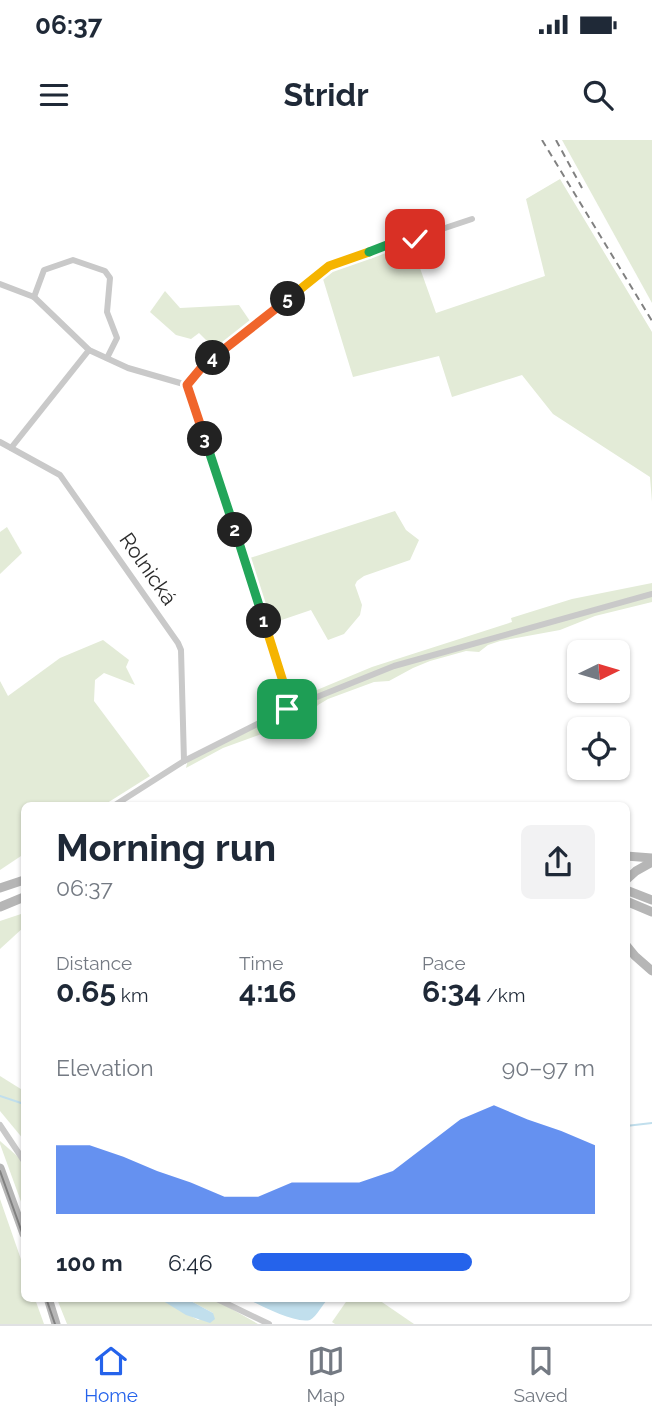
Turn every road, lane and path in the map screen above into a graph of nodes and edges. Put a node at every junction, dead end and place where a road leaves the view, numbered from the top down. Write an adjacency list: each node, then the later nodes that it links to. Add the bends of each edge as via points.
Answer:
1 (472, 219): 6 (street, via 329,266 202,367)
2 (0, 284): 3 (street)
3 (34, 297): 4 (street); 5 (street, via 44,270 55,265 73,260 105,271 110,278 107,312 117,338)
4 (89, 350): 5 (street); 8 (street)
5 (107, 358): 6 (street)
6 (187, 385): 10 (street)
7 (0, 442): 8 (street, Rolnická)
8 (11, 448): 11 (street, Rolnická, via 60,475 178,643)
9 (652, 594): 10 (street, via 394,666)
10 (291, 707): 11 (street)
11 (184, 761): 12 (street)
12 (120, 802)
13 (630, 857): 14 (main road)
14 (652, 860): 15 (main road)
15 (630, 877)
16 (21, 881): 17 (main road)
17 (0, 888)
18 (630, 892): 20 (main road)
19 (21, 898): 22 (main road)
20 (652, 900)
21 (630, 903): 23 (main road)
22 (0, 907)
23 (652, 912)
24 (631, 954): 25 (main road)
25 (652, 971)
26 (0, 1125): 27 (street)
27 (21, 1156)
28 (0, 1168): 29 (main road)
29 (21, 1226)
30 (49, 1302): 32 (main road)
31 (223, 1302): 33 (street)
32 (56, 1324)
33 (270, 1324)

